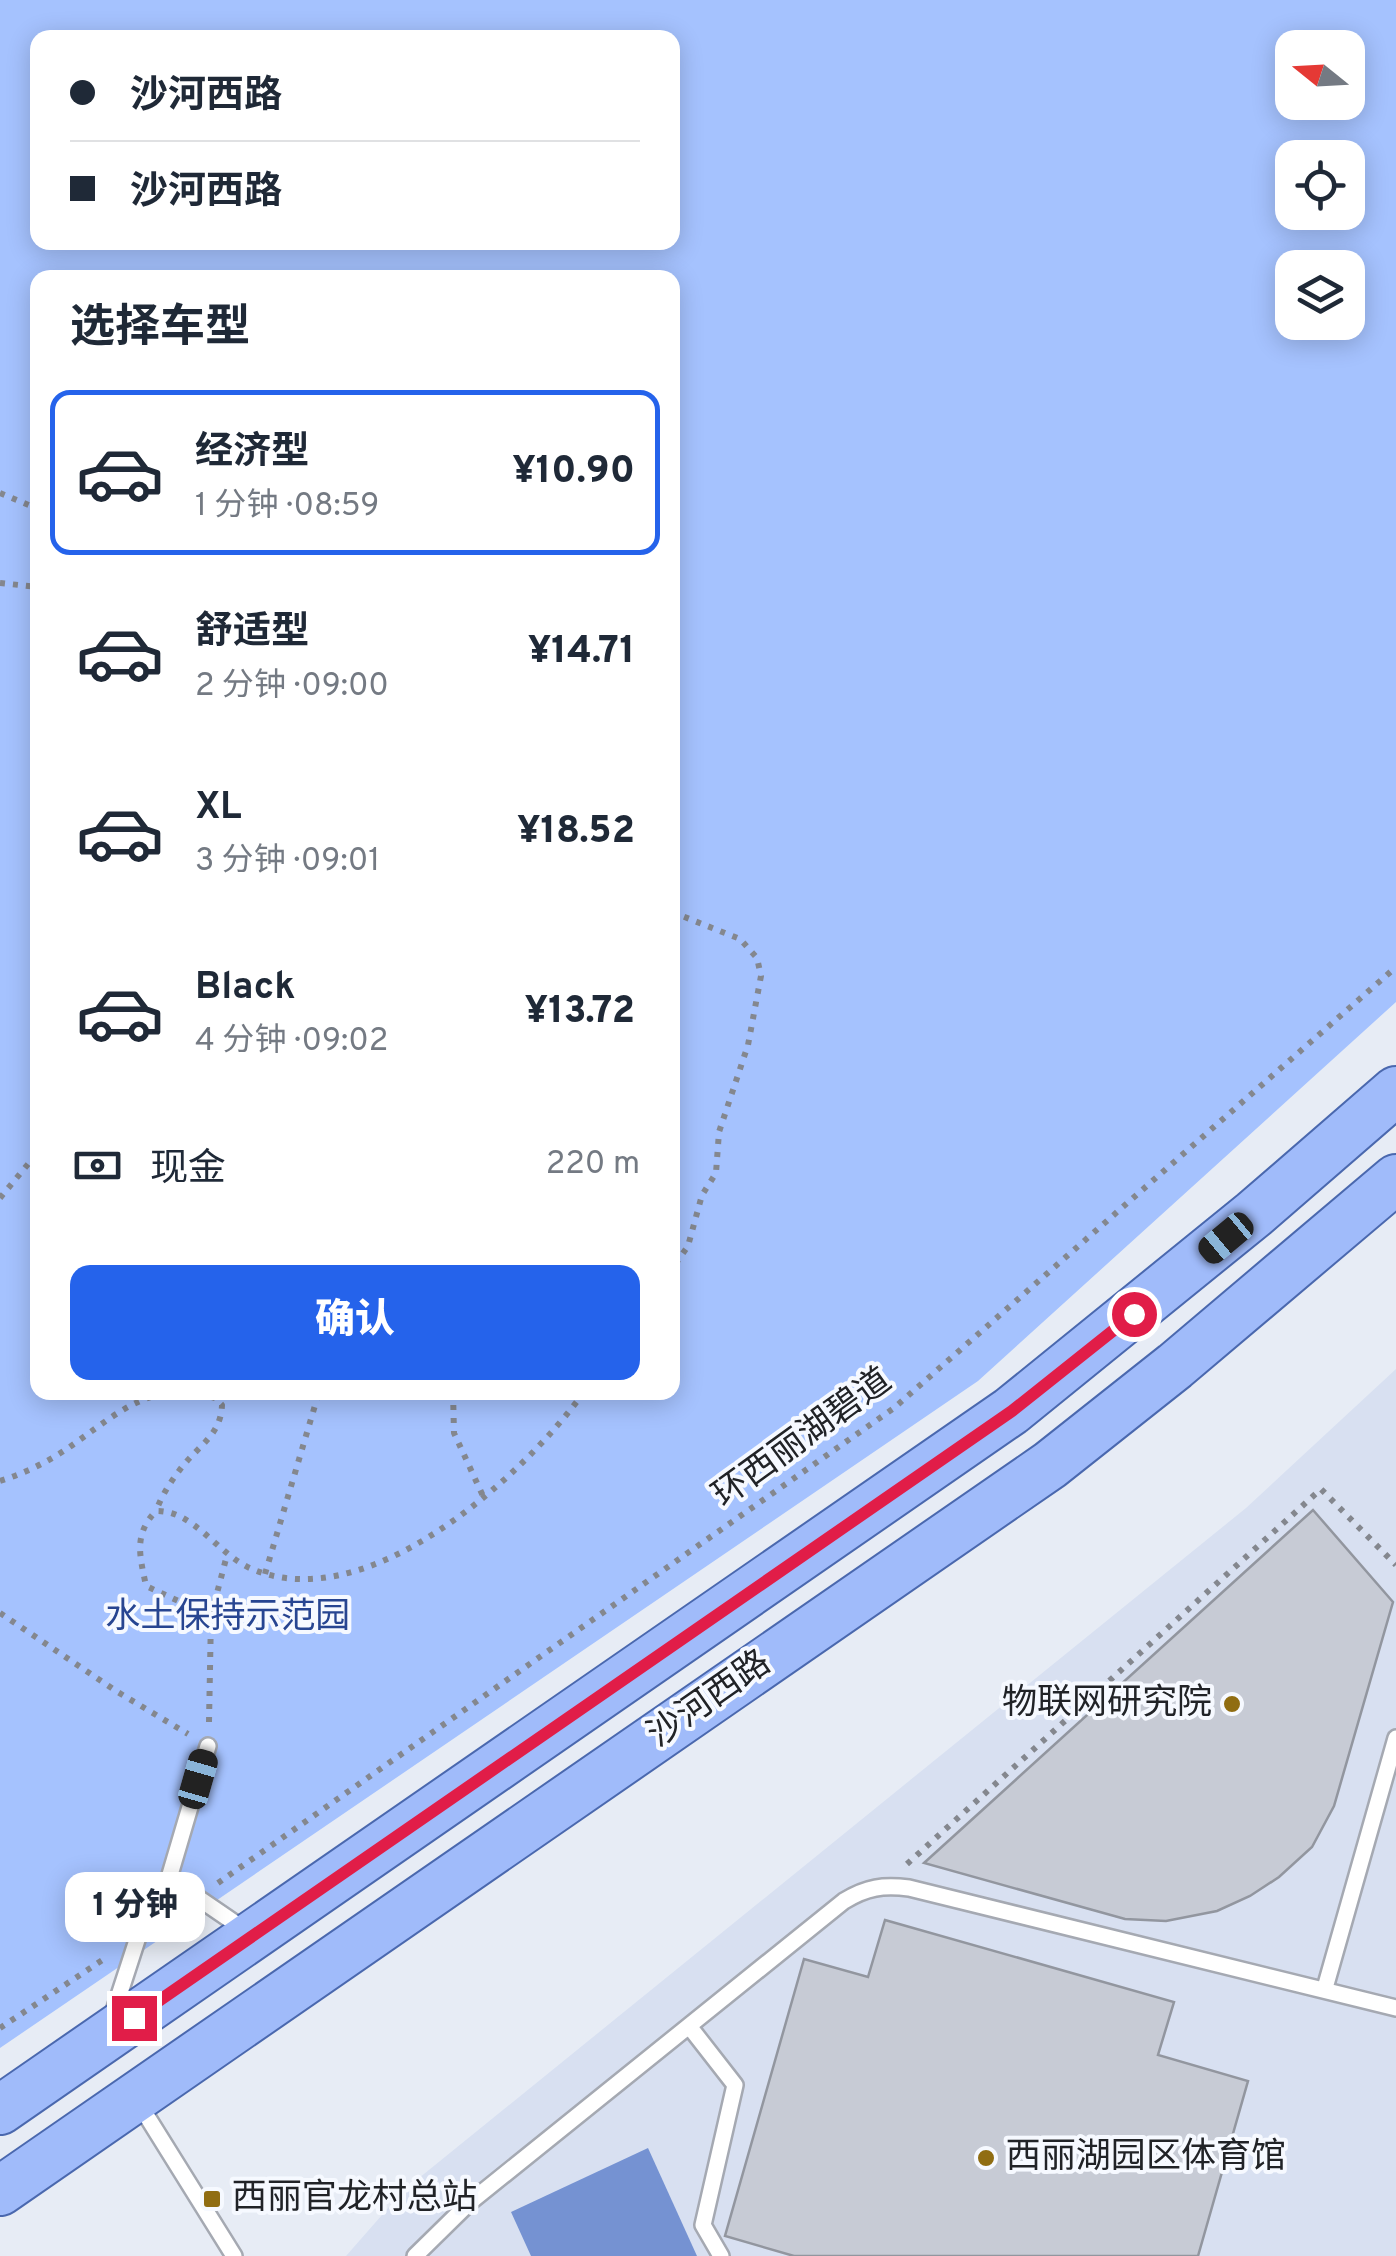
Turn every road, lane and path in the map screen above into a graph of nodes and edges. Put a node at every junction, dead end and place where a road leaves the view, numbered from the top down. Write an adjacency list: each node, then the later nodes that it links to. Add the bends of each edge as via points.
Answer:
1 (0, 492): 2 (path)
2 (30, 506)
3 (0, 584): 4 (path)
4 (30, 586)
5 (680, 915): 11 (path, via 740,939 757,958 760,976 748,1045 719,1132 716,1173)
6 (1396, 967): 29 (path, 环西丽湖碧道, via 894,1408)
7 (1396, 1090): 30 (main road, 沙河西路, via 1012,1411)
8 (30, 1162): 10 (path)
9 (1396, 1180): 37 (main road, 沙河西路, via 1050,1465)
10 (0, 1198)
11 (680, 1258)
12 (136, 1400): 17 (path, via 54,1457)
13 (217, 1400): 19 (path, via 222,1418)
14 (317, 1400): 22 (path)
15 (453, 1400): 18 (path, via 454,1433)
16 (578, 1400): 18 (path)
17 (0, 1483)
18 (483, 1496): 22 (path, via 402,1553 348,1573)
19 (156, 1511): 20 (path, via 170,1510); 24 (path, via 143,1525 139,1553 146,1586)
20 (227, 1556): 22 (path); 24 (path)
21 (1396, 1565): 28 (path, via 1321,1489)
22 (264, 1574)
23 (0, 1613): 26 (path)
24 (212, 1616): 26 (path)
25 (1396, 1738): 32 (lane)
26 (208, 1746): 27 (lane)
27 (169, 1878): 29 (lane); 31 (lane)
28 (884, 1886): 32 (lane); 34 (lane, via 844,1901)
29 (197, 1897): 30 (lane)
30 (252, 1936): 36 (main road, 沙河西路)
31 (138, 1938): 35 (path); 36 (lane)
32 (1325, 1988): 33 (lane)
33 (1396, 2008)
34 (689, 2026): 41 (lane, via 470,2203); 42 (lane, via 735,2085 703,2225)
35 (0, 2028)
36 (105, 2038): 38 (main road, 沙河西路)
37 (135, 2098): 39 (main road, 沙河西路); 40 (lane)
38 (0, 2110)
39 (0, 2191)
40 (234, 2256)
41 (415, 2256)
42 (721, 2256)

